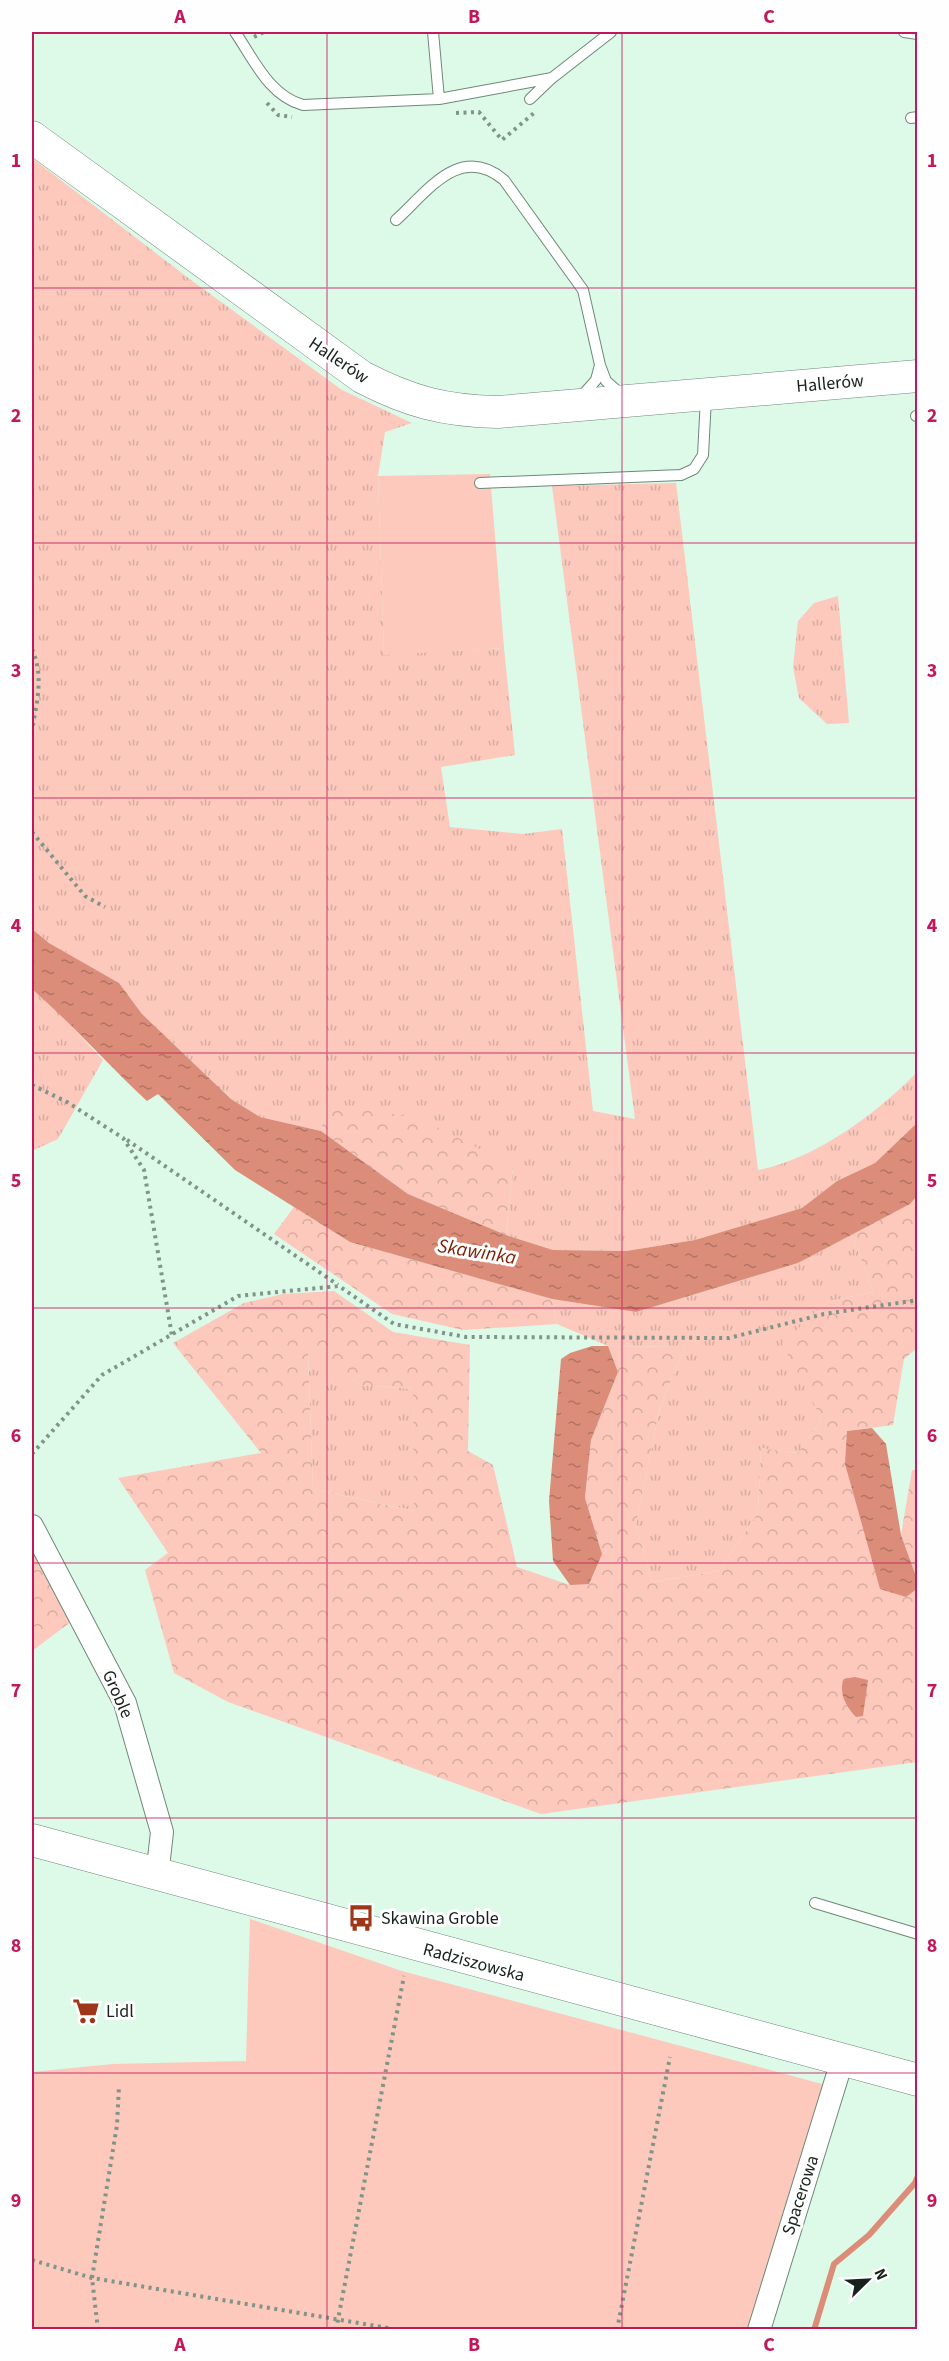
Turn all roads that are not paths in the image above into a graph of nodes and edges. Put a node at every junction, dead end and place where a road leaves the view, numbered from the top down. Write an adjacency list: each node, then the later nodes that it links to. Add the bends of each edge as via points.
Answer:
1 (235, 32): 7 (lane, via 271,85 294,103)
2 (433, 32): 7 (lane)
3 (611, 32): 6 (lane)
4 (904, 32): 5 (lane)
5 (918, 34)
6 (552, 78): 7 (lane); 8 (lane)
7 (439, 99)
8 (530, 99)
9 (32, 137): 15 (street, Hallerów, via 334,358 387,390 440,409 466,412)
10 (396, 220): 11 (lane, via 451,171 463,165 492,170 504,180 583,290)
11 (600, 365): 14 (lane, via 615,391); 15 (lane, via 589,390)
12 (918, 376): 13 (street, Hallerów)
13 (706, 394): 14 (street, Hallerów); 16 (lane, via 703,455 694,470 681,476)
14 (639, 400): 15 (street, Hallerów)
15 (568, 407)
16 (480, 483)
17 (32, 1526): 19 (street, Groble, via 125,1703 162,1832)
18 (32, 1840): 19 (street, Radziszowska)
19 (157, 1876): 22 (street, Radziszowska)
20 (815, 1903): 21 (lane)
21 (918, 1934)
22 (842, 2061): 23 (street, Radziszowska); 24 (street, Spacerowa)
23 (916, 2075)
24 (759, 2330)

